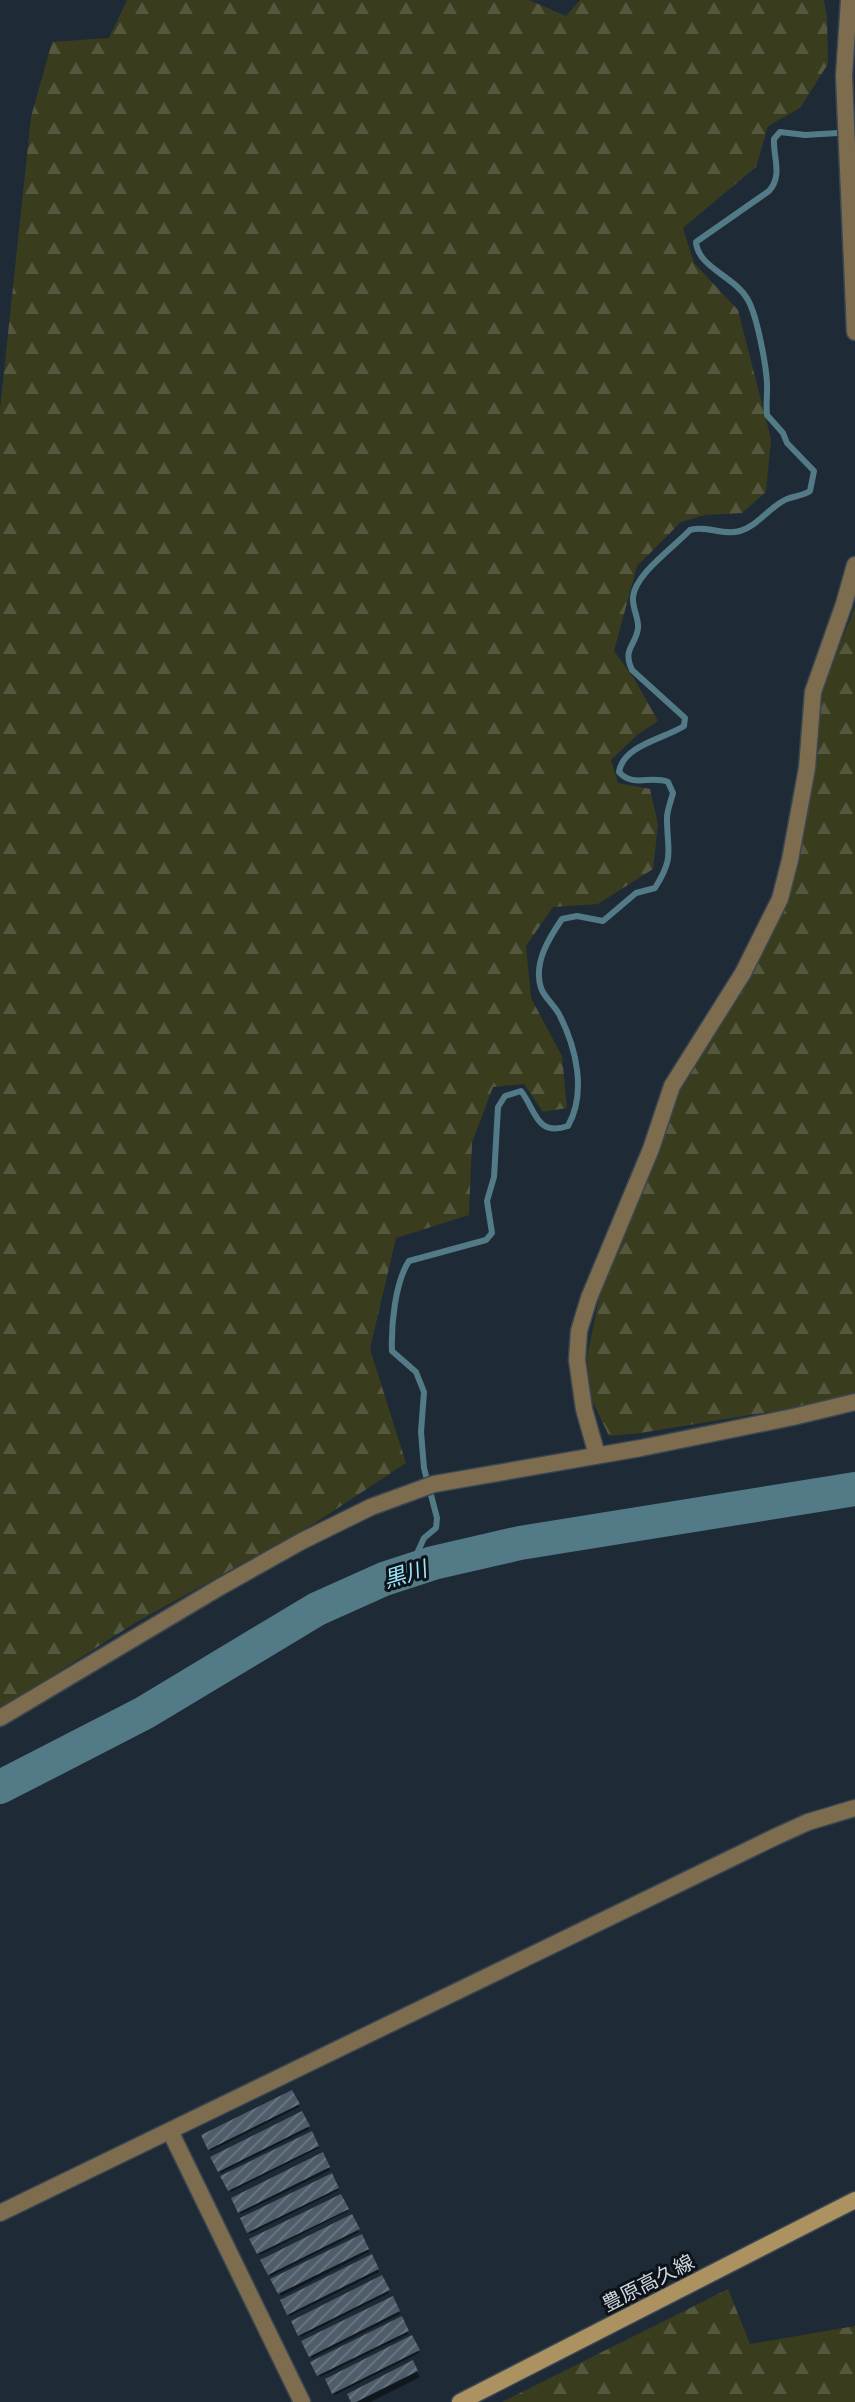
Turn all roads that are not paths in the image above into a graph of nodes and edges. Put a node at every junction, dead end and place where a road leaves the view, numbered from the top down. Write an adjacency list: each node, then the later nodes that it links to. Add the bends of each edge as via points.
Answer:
1 (849, 0): 2 (street, via 844,76)
2 (855, 332)
3 (855, 565): 5 (street, via 813,692 807,768 780,899 743,973 672,1086 579,1331 584,1409)
4 (855, 1402): 5 (street)
5 (597, 1455): 6 (street, via 434,1484 371,1507 302,1541)
6 (0, 1718)
7 (855, 1808): 8 (street, via 775,1837)
8 (170, 2131): 10 (street); 11 (street)
9 (855, 2200): 12 (main road, 豊原高久線)
10 (0, 2213)
11 (302, 2402)
12 (460, 2402)

